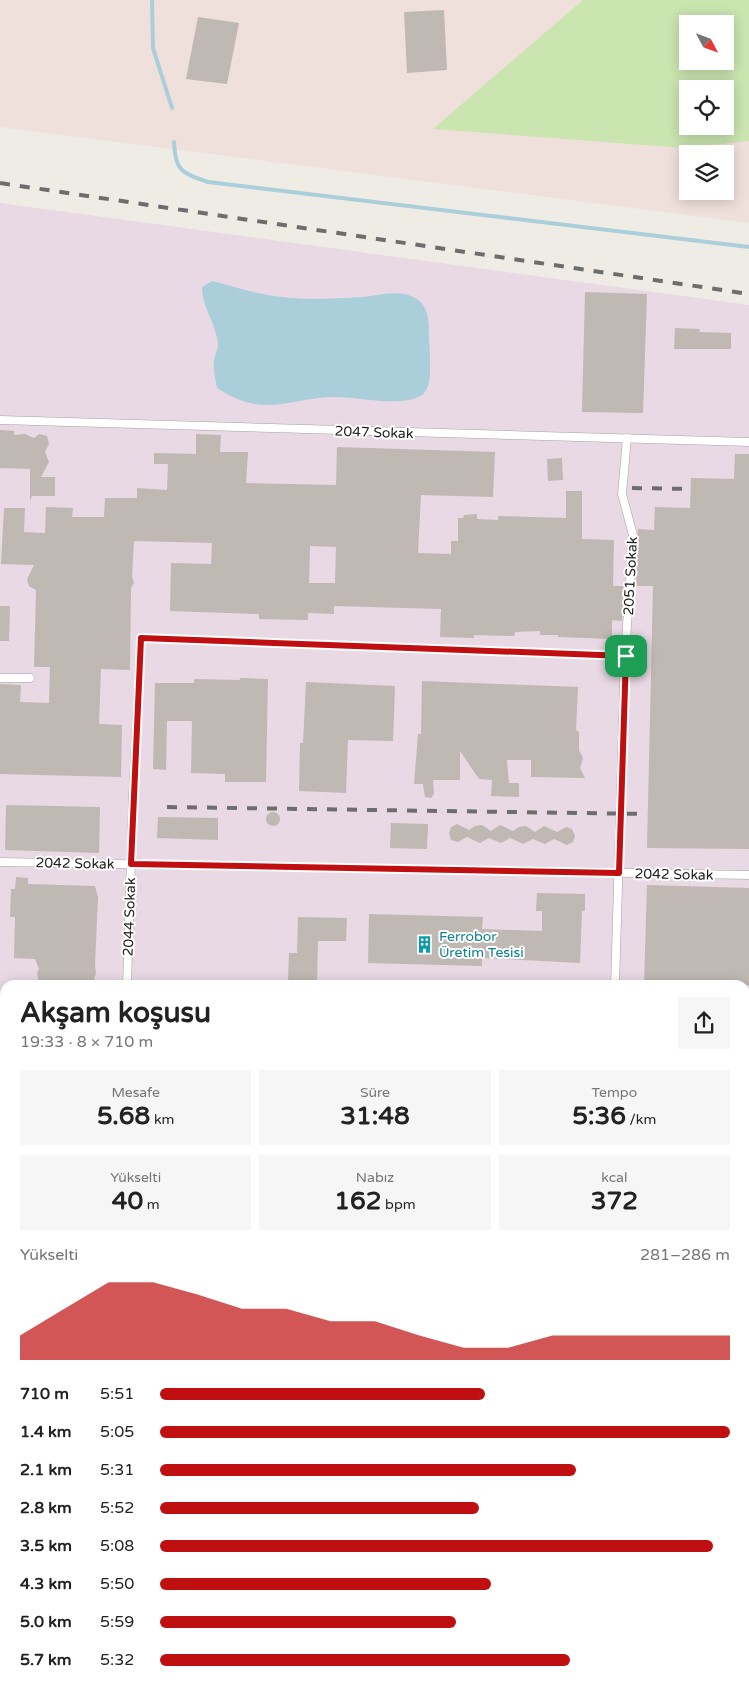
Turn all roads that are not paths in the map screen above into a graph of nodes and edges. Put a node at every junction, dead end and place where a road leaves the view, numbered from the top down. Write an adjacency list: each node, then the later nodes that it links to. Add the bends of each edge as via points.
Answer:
1 (0, 420): 2 (lane, 2047 Sokak)
2 (626, 438): 3 (lane, 2047 Sokak); 4 (lane, 2051 Sokak, via 622,494 633,535)
3 (749, 442)
4 (626, 656): 8 (lane, 2044 Sokak, via 141,638); 9 (lane, 2051 Sokak)
5 (0, 678): 6 (lane)
6 (30, 678)
7 (0, 862): 8 (lane, 2042 Sokak)
8 (131, 864): 9 (lane, 2042 Sokak); 11 (lane, 2044 Sokak)
9 (619, 873): 10 (lane, 2042 Sokak); 12 (lane, 2051 Sokak)
10 (749, 875)
11 (127, 980)
12 (615, 980)

